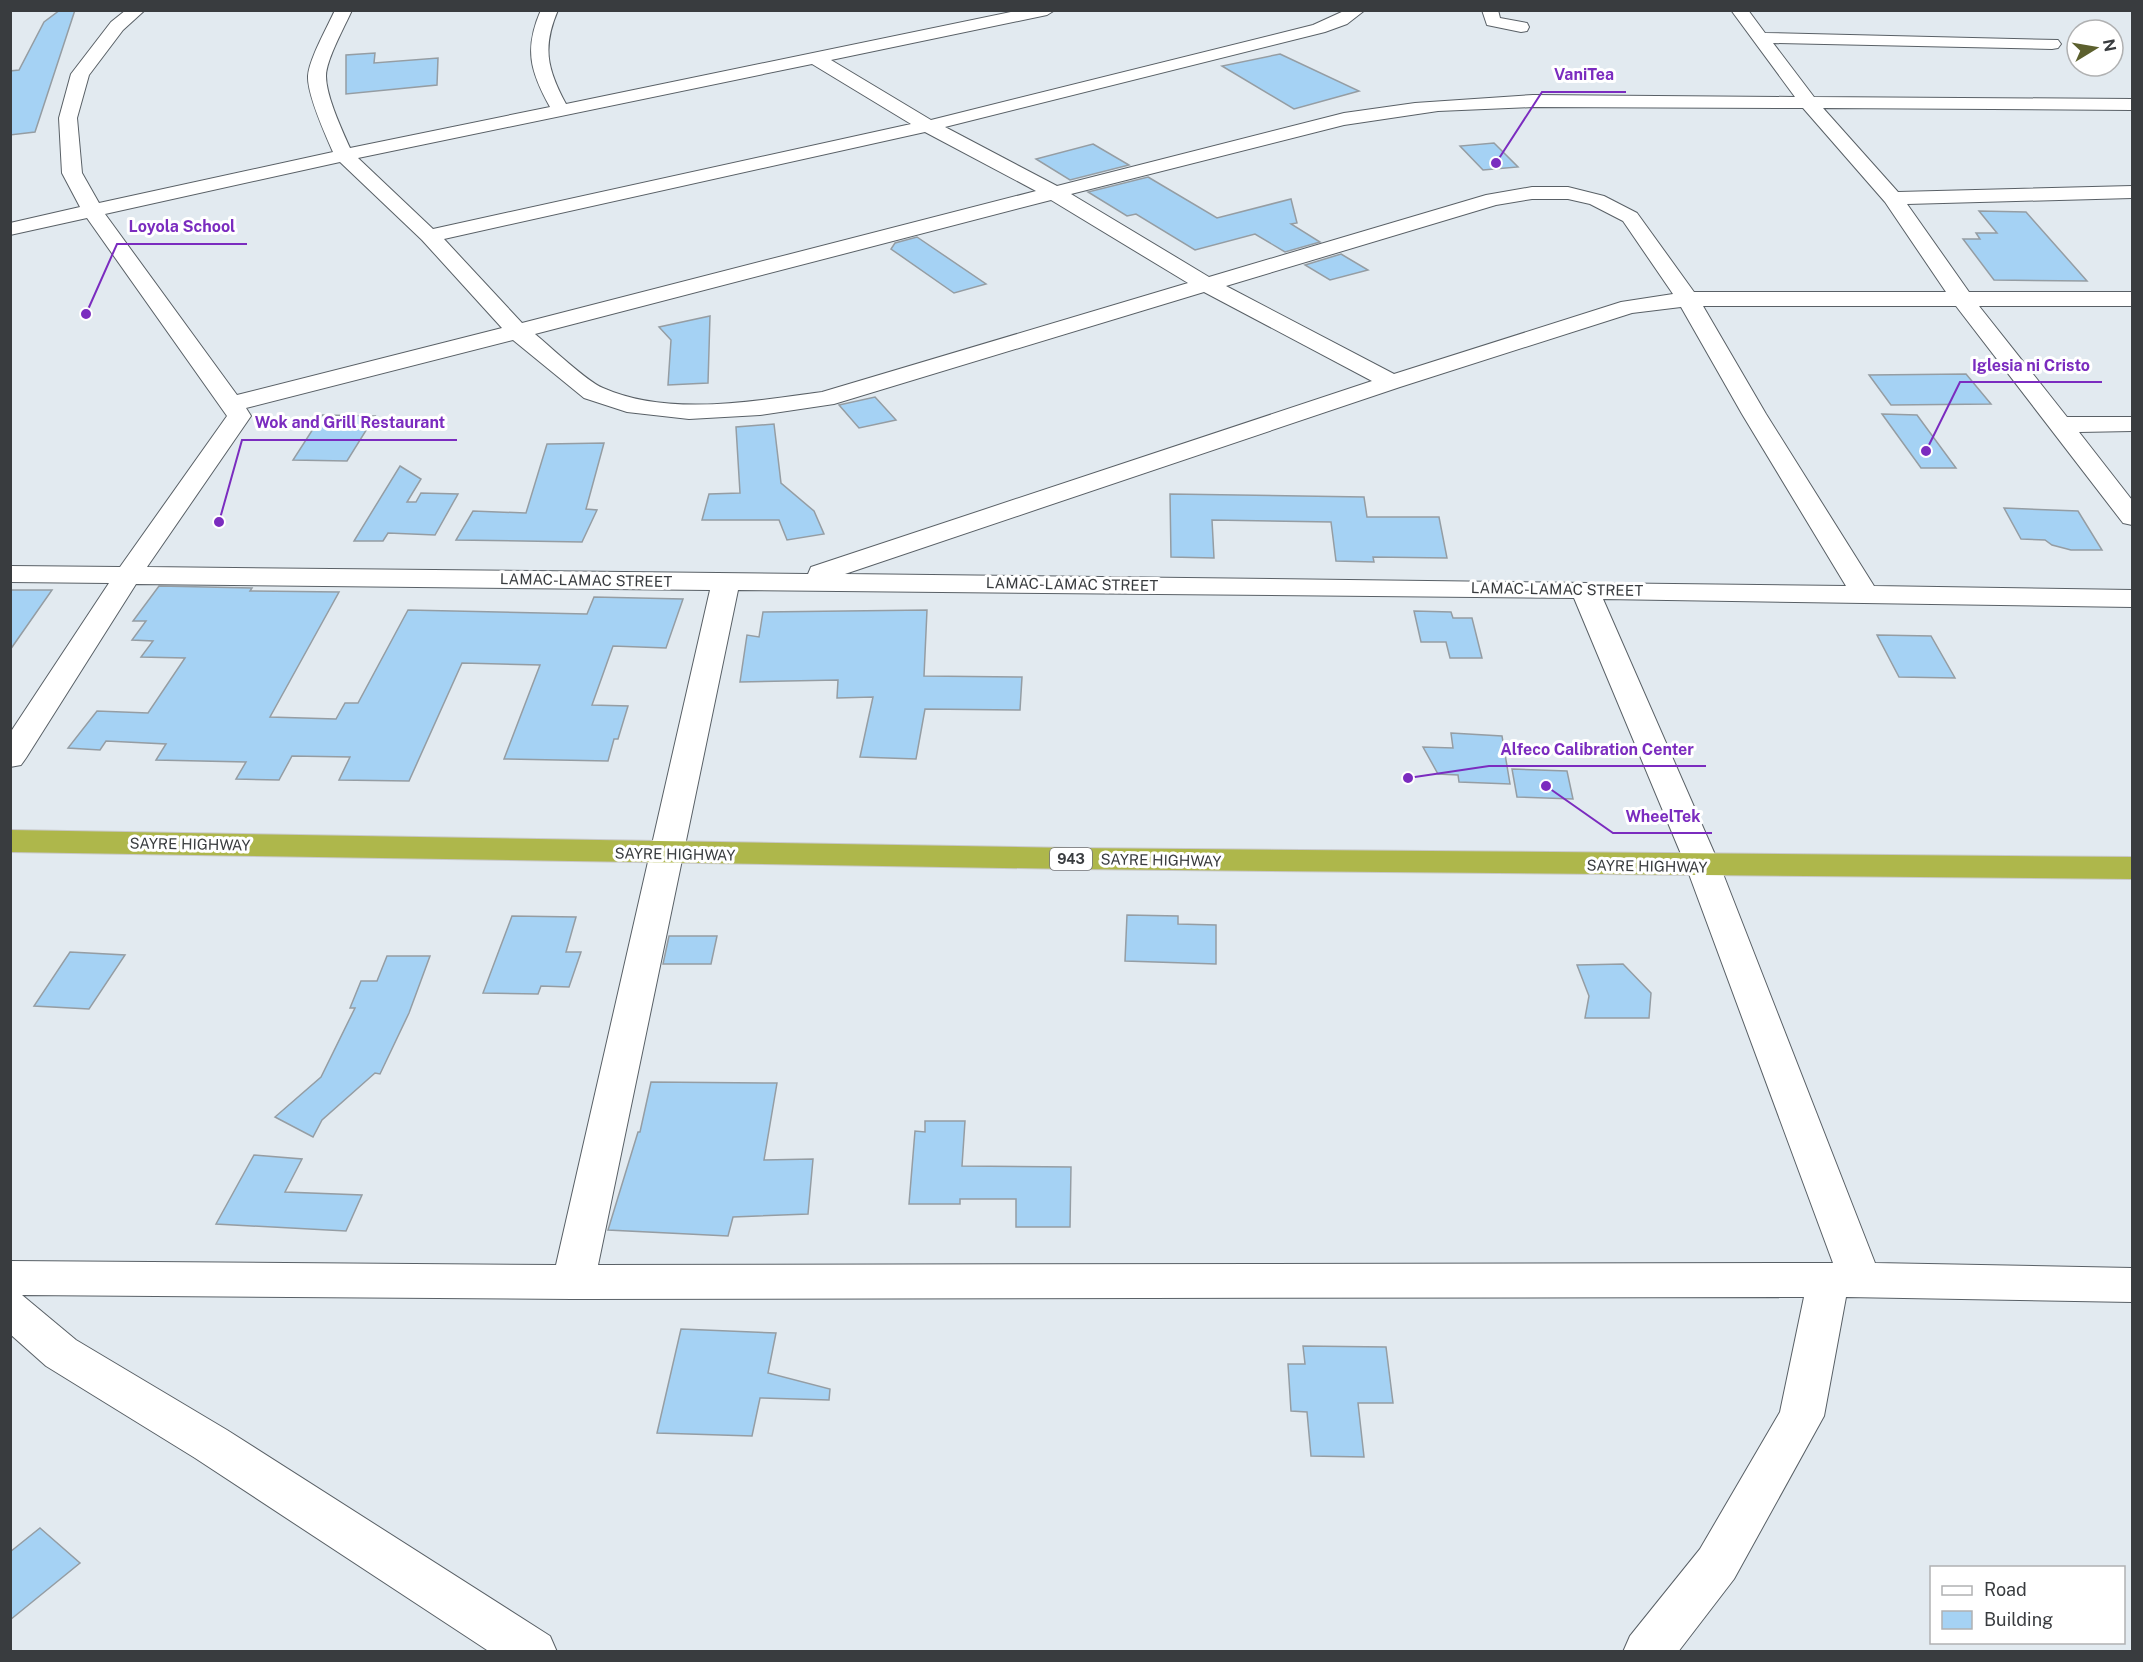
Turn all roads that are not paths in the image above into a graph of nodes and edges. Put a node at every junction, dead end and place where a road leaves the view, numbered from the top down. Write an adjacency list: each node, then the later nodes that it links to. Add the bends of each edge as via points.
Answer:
1 (137, 10): 20 (street, via 117,26 80,74 68,118 72,173)
2 (344, 10): 16 (street, via 328,41 317,76 327,118)
3 (550, 10): 14 (street, via 540,29 538,48 542,77)
4 (1047, 10): 11 (street)
5 (1357, 10): 15 (street, via 1329,24 1287,36)
6 (1490, 10): 8 (street, via 1493,21)
7 (1738, 10): 9 (street)
8 (1521, 27)
9 (1760, 38): 10 (street); 12 (street)
10 (2052, 44)
11 (815, 58): 14 (street); 15 (street)
12 (1811, 105): 13 (street); 18 (street, via 1534,104 1440,110 1301,133); 19 (street)
13 (2128, 107)
14 (561, 111): 16 (street)
15 (928, 126): 18 (street); 22 (street)
16 (344, 155): 20 (street); 22 (street)
17 (2133, 192): 19 (street)
18 (1058, 195): 23 (street); 27 (street)
19 (1893, 198): 25 (street)
20 (93, 212): 21 (street); 29 (street)
21 (10, 229)
22 (429, 236): 27 (street)
23 (1207, 285): 24 (street, via 1493,199 1532,193 1569,194 1597,200 1630,217); 27 (street, via 825,399 760,408 689,412 636,407 593,393); 28 (street)
24 (1688, 299): 25 (street); 28 (street, via 1629,308); 38 (street)
25 (1962, 299): 26 (street); 31 (street)
26 (2133, 299)
27 (522, 335): 29 (street)
28 (1392, 382): 35 (street)
29 (236, 410): 34 (street)
30 (2133, 424): 31 (street)
31 (2061, 425): 32 (street)
32 (2133, 517)
33 (10, 574): 34 (street, LAMAC-LAMAC STREET)
34 (128, 575): 36 (street, LAMAC-LAMAC STREET); 40 (street)
35 (797, 581): 36 (street, LAMAC-LAMAC STREET); 37 (street, LAMAC-LAMAC STREET)
36 (726, 582): 42 (street)
37 (1585, 590): 38 (street, LAMAC-LAMAC STREET); 43 (street)
38 (1865, 594): 39 (street, LAMAC-LAMAC STREET)
39 (2133, 598)
40 (10, 758)
41 (10, 841): 42 (highway, SAYRE HIGHWAY / 943)
42 (666, 854): 43 (highway, SAYRE HIGHWAY / 943); 47 (street)
43 (1703, 866): 44 (highway, SAYRE HIGHWAY / 943); 46 (street)
44 (2133, 868)
45 (10, 1278): 47 (street)
46 (1844, 1281): 47 (street); 48 (street); 51 (street, via 1802,1416 1717,1564)
47 (573, 1282)
48 (2133, 1285)
49 (10, 1308): 50 (street, via 61,1353 211,1444)
50 (533, 1652)
51 (1647, 1652)

